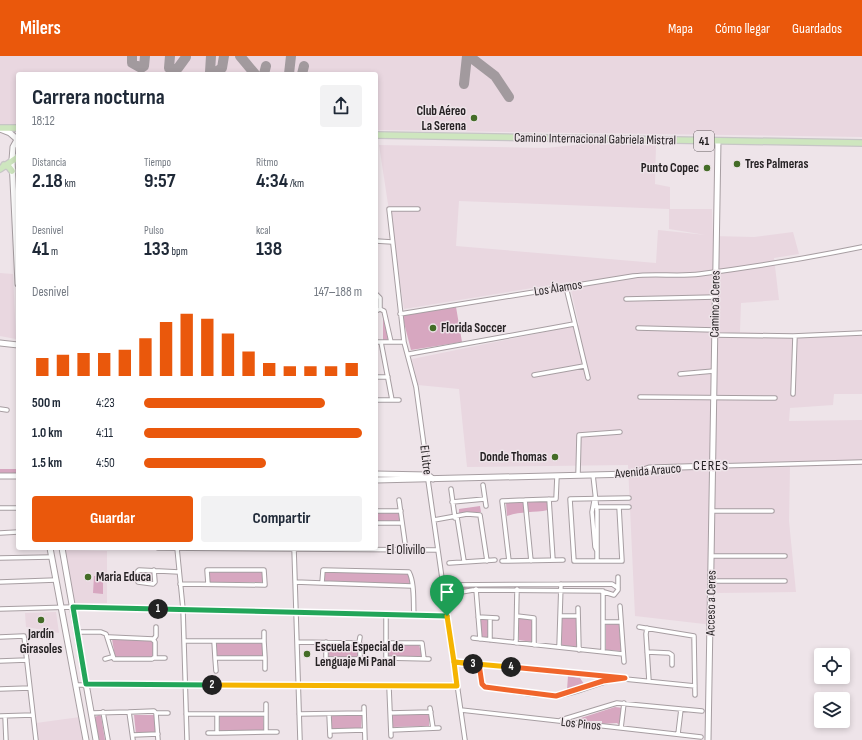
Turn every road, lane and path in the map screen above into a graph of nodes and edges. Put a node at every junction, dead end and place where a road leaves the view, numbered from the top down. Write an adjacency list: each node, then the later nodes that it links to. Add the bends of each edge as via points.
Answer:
1 (0, 128): 2 (main road); 4 (street)
2 (16, 128)
3 (378, 135): 6 (main road, Camino Internacional Gabriela Mistral / 41)
4 (16, 138)
5 (16, 142): 9 (street)
6 (718, 142): 7 (main road, Camino Internacional Gabriela Mistral / 41); 18 (street, Camino a Ceres)
7 (862, 143)
8 (16, 158): 9 (main road)
9 (12, 160): 10 (main road); 11 (street)
10 (2, 167): 11 (main road, via 9,167)
11 (12, 171): 12 (street)
12 (15, 182): 14 (street)
13 (418, 209): 16 (street, El Litre, via 388,209)
14 (16, 210)
15 (378, 241): 16 (street)
16 (392, 242): 24 (street, El Litre)
17 (862, 247): 18 (street, Los Álamos)
18 (716, 272): 19 (street, Los Álamos, via 688,276 650,274); 21 (street, Camino a Ceres)
19 (566, 286): 24 (street, Los Álamos); 25 (street)
20 (378, 296): 23 (street)
21 (716, 297): 22 (street); 27 (street, Camino a Ceres)
22 (626, 299)
23 (378, 310): 31 (street, via 384,311)
24 (400, 314): 32 (street, El Litre)
25 (574, 324): 35 (street); 36 (street)
26 (638, 328): 27 (street)
27 (715, 332): 29 (street); 37 (street, Camino a Ceres)
28 (862, 332): 29 (street)
29 (795, 336): 43 (street)
30 (381, 342): 31 (street); 41 (street)
31 (391, 342): 32 (street)
32 (404, 342): 35 (street, El Litre)
33 (0, 343): 34 (street)
34 (16, 345)
35 (409, 354): 61 (street, El Litre)
36 (584, 366): 39 (street); 42 (street)
37 (714, 371): 38 (street); 45 (street, Camino a Ceres)
38 (680, 374)
39 (534, 375)
40 (378, 376): 41 (street)
41 (388, 376): 48 (street)
42 (588, 378)
43 (794, 394)
44 (640, 397): 45 (street)
45 (714, 397): 46 (street); 54 (street, Camino a Ceres)
46 (775, 398)
47 (378, 400): 48 (street)
48 (392, 400): 49 (street)
49 (399, 400)
50 (0, 409): 51 (street)
51 (7, 410)
52 (620, 432): 56 (street, via 579,435)
53 (862, 462): 54 (street, Avenida Arauco)
54 (713, 466): 57 (street, Avenida Arauco, via 649,468 632,474); 81 (street, Acceso a Ceres)
55 (378, 474): 61 (street, Avenida Arauco)
56 (578, 475): 57 (street, Avenida Arauco); 60 (street, Avenida Arauco)
57 (593, 475): 65 (street)
58 (0, 476): 59 (street)
59 (16, 476)
60 (556, 476): 61 (street, Avenida Arauco); 68 (street, via 556,499)
61 (430, 478): 62 (street, Avenida Arauco); 83 (street, El Litre)
62 (378, 480)
63 (483, 485): 67 (street)
64 (450, 489): 71 (street)
65 (595, 498): 66 (street); 73 (street); 107 (street, via 570,499 574,561)
66 (629, 498)
67 (485, 499): 71 (street); 72 (street)
68 (549, 499): 70 (street); 100 (street)
69 (399, 500): 79 (street)
70 (525, 500): 105 (street, via 502,500); 106 (street)
71 (452, 502): 82 (street)
72 (486, 506)
73 (594, 507): 74 (street); 107 (street, via 599,547)
74 (619, 507): 75 (street); 107 (street, via 622,561)
75 (628, 507)
76 (0, 508): 77 (street)
77 (16, 508)
78 (378, 511): 79 (street)
79 (401, 511): 85 (street)
80 (772, 511): 81 (street)
81 (712, 512): 95 (street, Acceso a Ceres)
82 (456, 517): 83 (street); 102 (street); 103 (street, via 467,514 480,515)
83 (434, 520): 94 (street, El Litre)
84 (378, 523): 85 (street)
85 (402, 523): 93 (street)
86 (16, 532): 87 (street)
87 (0, 533)
88 (50, 550): 97 (street)
89 (62, 550): 133 (street)
90 (177, 550): 110 (street)
91 (294, 550): 115 (street)
92 (378, 550): 93 (street, El Olivillo)
93 (406, 550): 94 (street, El Olivillo)
94 (438, 550): 123 (street, El Litre)
95 (711, 556): 96 (street); 116 (street, Acceso a Ceres)
96 (785, 556)
97 (51, 557): 98 (street); 112 (street)
98 (0, 558)
99 (495, 560): 103 (street)
100 (553, 560): 101 (street); 106 (street)
101 (563, 560)
102 (464, 561): 103 (street); 108 (street)
103 (487, 561)
104 (502, 561): 105 (street)
105 (510, 561): 106 (street)
106 (531, 561)
107 (597, 561)
108 (449, 563)
109 (154, 570): 109 (street, via 153,584 138,582 138,570); 110 (street)
110 (179, 572): 118 (street)
111 (618, 577): 125 (street)
112 (56, 580): 114 (street); 132 (street)
113 (785, 581): 116 (street)
114 (0, 582)
115 (295, 582): 117 (street); 137 (street)
116 (711, 582): 259 (street, Acceso a Ceres)
117 (322, 583): 124 (street); 124 (street, via 322,570 409,572)
118 (180, 584): 119 (street); 136 (street)
119 (208, 584): 119 (street, via 207,570 264,570 265,585)
120 (475, 584): 121 (street); 123 (street); 126 (street)
121 (517, 584): 122 (street); 127 (street)
122 (561, 584): 125 (street, via 612,584); 128 (street)
123 (443, 585): 130 (street, El Litre)
124 (412, 586): 139 (street)
125 (618, 588): 129 (street, via 617,594 614,595)
126 (476, 590): 127 (street); 130 (street); 144 (street)
127 (517, 590): 128 (street); 141 (street)
128 (561, 591): 129 (street); 142 (street)
129 (603, 591): 147 (street)
130 (444, 595): 140 (street, El Litre)
131 (620, 606): 148 (street)
132 (61, 607): 133 (street); 135 (street); 201 (street)
133 (73, 607): 136 (street); 152 (street)
134 (578, 608): 143 (street)
135 (0, 609)
136 (183, 609): 137 (street); 162 (street)
137 (296, 612): 138 (street); 165 (street)
138 (386, 615): 139 (street); 167 (street)
139 (414, 616): 140 (street)
140 (447, 616): 188 (street, El Litre)
141 (517, 616): 169 (street); 171 (street, via 534,618)
142 (560, 616): 143 (street); 172 (street)
143 (578, 616): 173 (street)
144 (478, 617): 145 (street); 159 (street)
145 (490, 618): 146 (street); 161 (street)
146 (497, 618)
147 (603, 622): 148 (street); 174 (street)
148 (621, 622): 176 (street)
149 (156, 627): 160 (street)
150 (639, 627): 151 (street)
151 (647, 628): 175 (street); 205 (street, via 694,636)
152 (77, 632): 155 (street, via 104,632); 199 (street)
153 (264, 632): 164 (street)
154 (0, 637): 186 (street, via 24,636)
155 (109, 637): 160 (street); 177 (street)
156 (360, 637): 170 (street)
157 (420, 637): 168 (street)
158 (473, 638): 159 (street)
159 (480, 639): 161 (street)
160 (154, 640): 178 (street)
161 (490, 640): 169 (street)
162 (184, 641): 163 (street); 202 (street)
163 (214, 641): 164 (street); 180 (street)
164 (264, 641): 181 (street)
165 (297, 642): 166 (street); 200 (street)
166 (326, 642): 170 (street); 170 (street, via 326,659 358,659)
167 (386, 643): 168 (street); 182 (street)
168 (420, 643): 184 (street)
169 (516, 643): 171 (street)
170 (359, 644)
171 (534, 645): 172 (street)
172 (559, 648): 173 (street)
173 (579, 650): 174 (street)
174 (603, 652): 176 (street)
175 (647, 652): 192 (street, via 669,653 672,655); 198 (street)
176 (623, 654): 189 (street)
177 (112, 657): 178 (street); 183 (street)
178 (154, 658): 179 (street)
179 (165, 658)
180 (215, 658): 181 (street); 194 (street)
181 (265, 658): 193 (street)
182 (386, 658): 184 (street); 190 (street)
183 (105, 659)
184 (424, 659): 185 (street)
185 (429, 659)
186 (27, 660): 187 (street); 206 (street)
187 (0, 661)
188 (454, 662): 191 (street); 204 (street, El Litre)
189 (624, 662)
190 (386, 664)
191 (479, 664): 195 (street); 197 (street, via 482,684 485,687 556,696)
192 (672, 665)
193 (265, 669)
194 (216, 671)
195 (602, 676): 196 (street); 197 (street)
196 (625, 678): 197 (street); 198 (street)
197 (603, 681)
198 (649, 681): 205 (street)
199 (86, 684): 201 (street); 202 (street); 210 (street)
200 (298, 684): 202 (street); 203 (street); 227 (street)
201 (76, 685): 212 (street)
202 (185, 685): 224 (street)
203 (389, 686): 204 (street); 222 (street)
204 (457, 686): 215 (street, El Litre)
205 (695, 686): 208 (street)
206 (30, 688): 207 (street); 230 (street)
207 (0, 689)
208 (695, 694)
209 (624, 703): 214 (street); 231 (street, via 609,705); 234 (street)
210 (89, 704): 212 (street); 219 (street)
211 (266, 704): 226 (street)
212 (80, 706): 250 (street)
213 (364, 707): 221 (street)
214 (681, 709): 216 (street); 243 (street)
215 (461, 710): 231 (street, Los Pinos); 258 (street, El Litre)
216 (702, 711)
217 (103, 712): 218 (street); 219 (street); 252 (street)
218 (129, 712): 223 (street); 244 (street)
219 (91, 713): 251 (street)
220 (168, 713): 223 (street)
221 (364, 713): 228 (street); 235 (street)
222 (390, 713): 232 (street, via 431,710); 236 (street)
223 (156, 714): 242 (street)
224 (186, 714): 225 (street); 255 (street)
225 (217, 714): 226 (street); 241 (street)
226 (266, 714): 238 (street)
227 (299, 714): 228 (street); 256 (street)
228 (329, 714): 237 (street)
229 (2, 716): 230 (street); 248 (street)
230 (33, 716): 249 (street)
231 (558, 721): 234 (street, Los Pinos)
232 (433, 728): 233 (street); 236 (street)
233 (440, 728)
234 (621, 728): 243 (street, Los Pinos)
235 (364, 730): 237 (street); 257 (street)
236 (391, 730): 246 (street)
237 (330, 731): 245 (street)
238 (266, 732): 239 (street); 241 (street)
239 (277, 732)
240 (208, 733): 241 (street)
241 (218, 733)
242 (158, 734): 244 (street); 254 (street)
243 (678, 734): 247 (street, Los Pinos)
244 (133, 735): 253 (street)
245 (330, 736)
246 (391, 736)
247 (701, 737)
248 (6, 740)
249 (36, 740)
250 (86, 740)
251 (96, 740)
252 (108, 740)
253 (133, 740)
254 (158, 740)
255 (187, 740)
256 (300, 740)
257 (365, 740)
258 (465, 740)
259 (708, 740)

